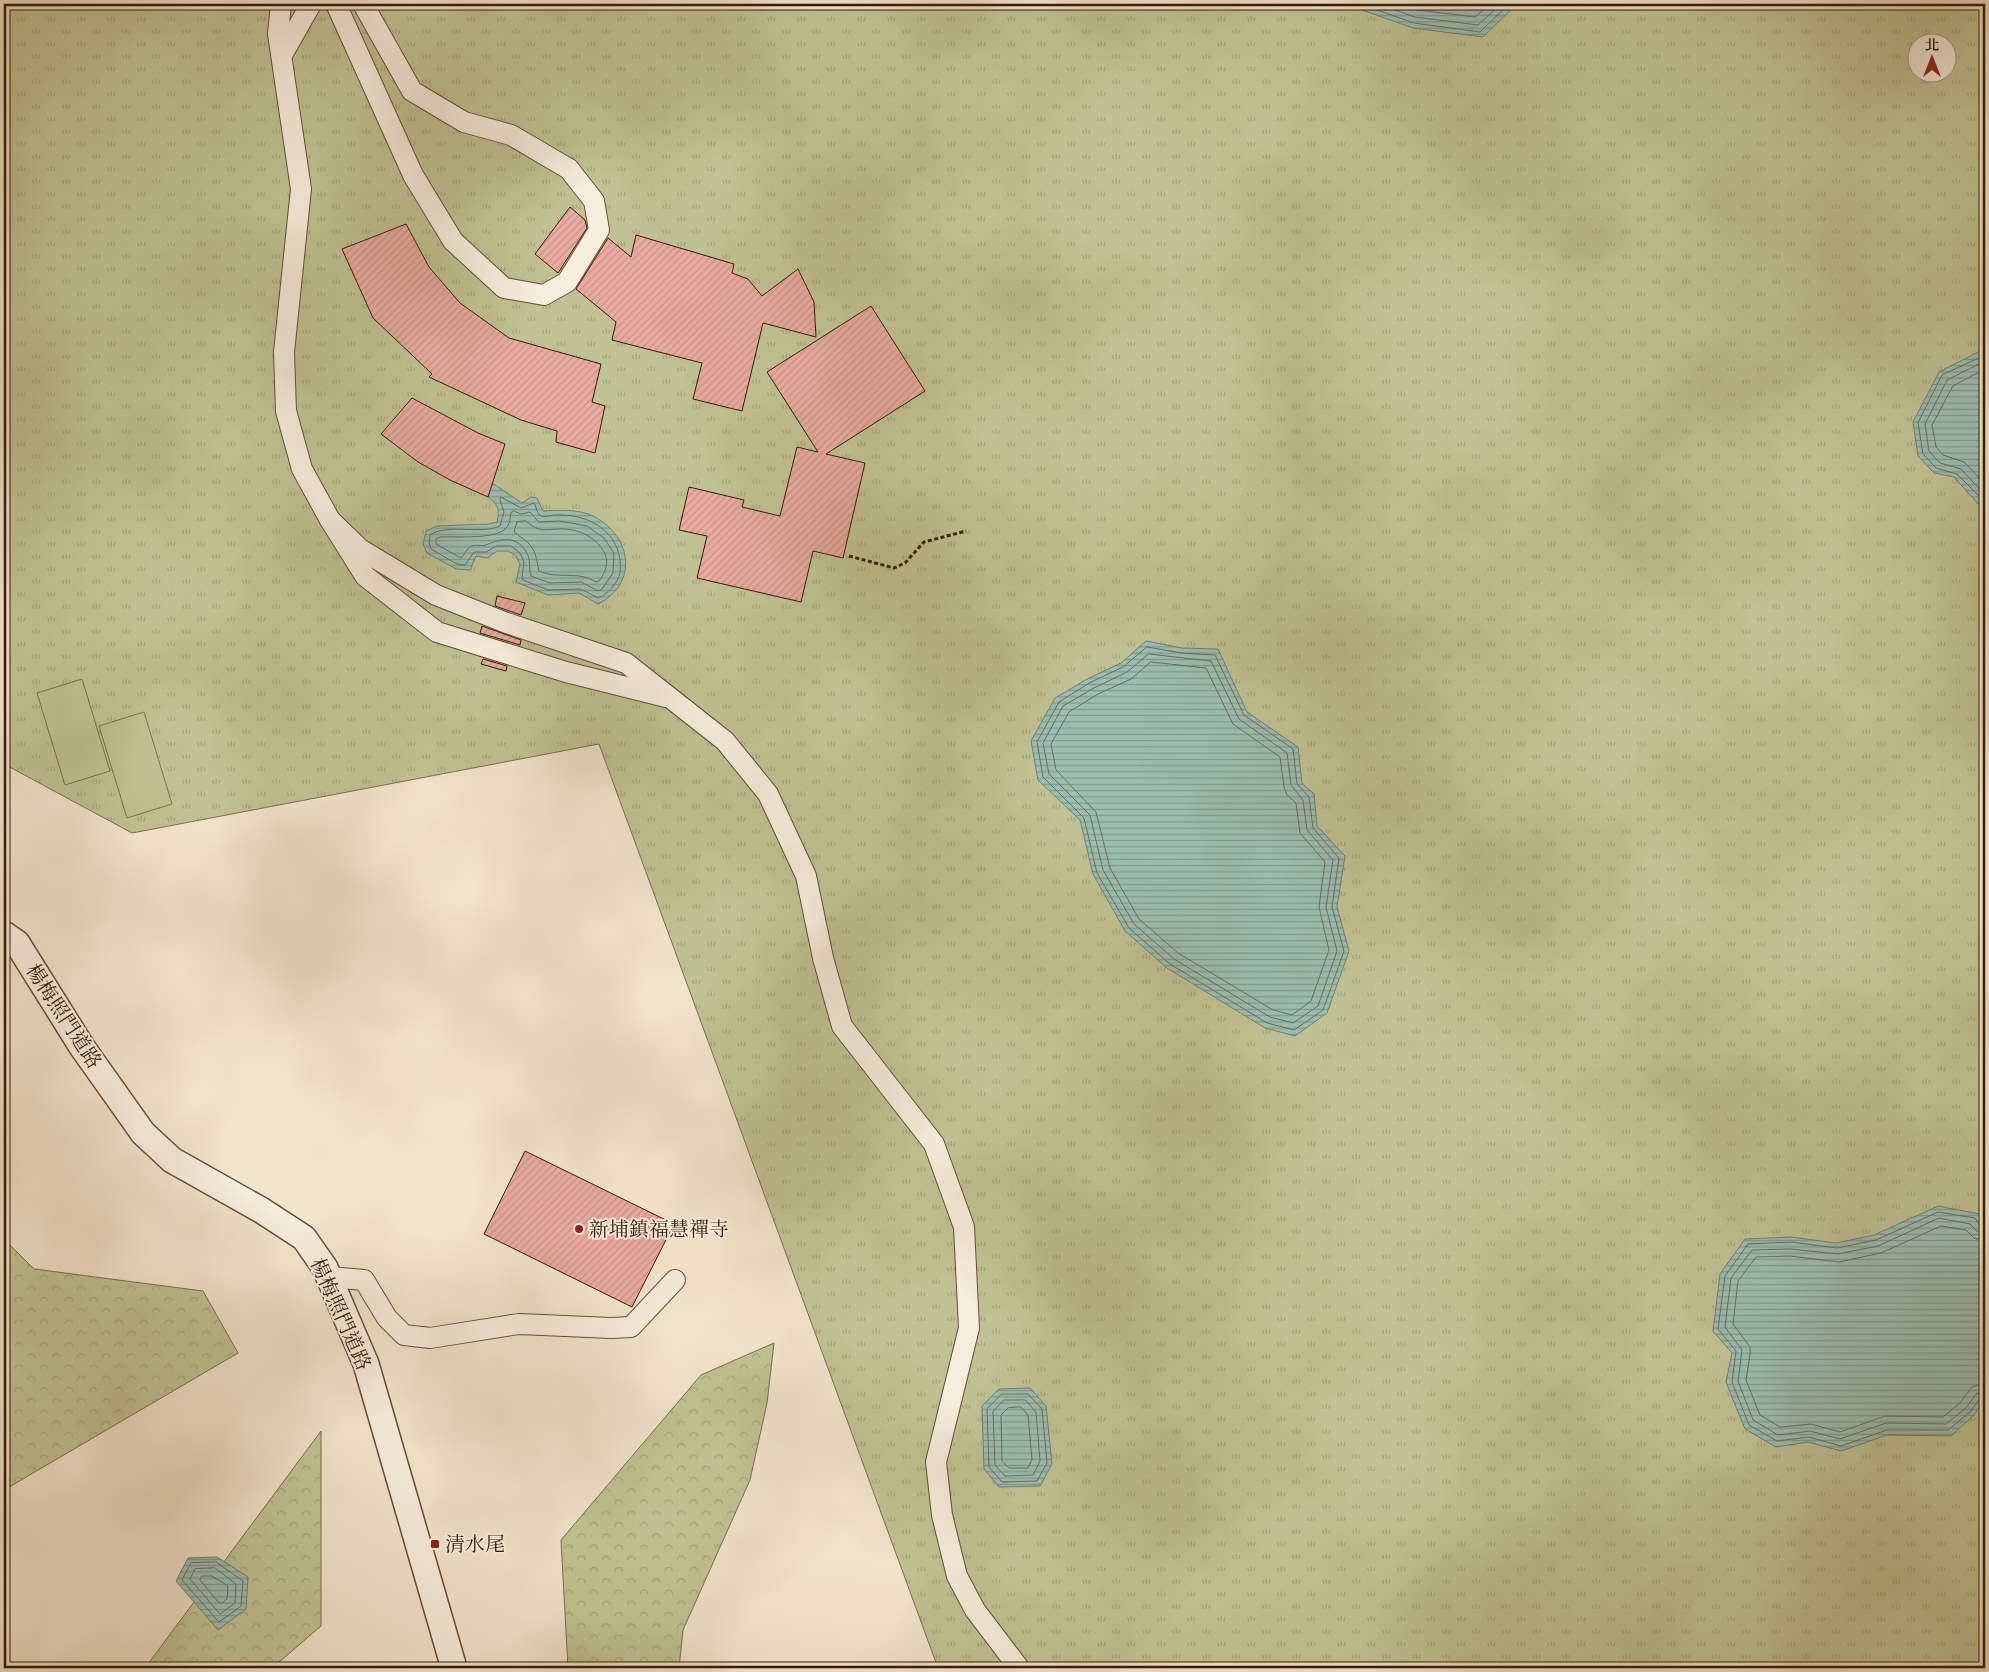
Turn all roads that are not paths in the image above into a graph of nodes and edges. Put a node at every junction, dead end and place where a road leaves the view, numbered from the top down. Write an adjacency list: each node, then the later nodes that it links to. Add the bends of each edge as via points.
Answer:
1 (281, 4): 5 (street, via 278,34)
2 (311, 4): 5 (street)
3 (336, 4): 4 (street, via 413,175 452,241 504,288 544,295 567,282 599,230 594,201 569,169 511,135 464,122 412,91)
4 (363, 4)
5 (282, 55): 6 (street, via 301,189 284,352 286,411 302,469)
6 (330, 520): 7 (street, via 360,550 436,595 504,622 626,662); 7 (street, via 365,576 437,632 566,672)
7 (675, 699): 12 (street, via 725,741 768,794 806,876 823,958 842,1026 934,1144 964,1227 969,1328 936,1462 942,1515 957,1576 975,1610)
8 (4, 934): 9 (street, 楊梅照門道路, via 17,943 82,1047 143,1133 172,1160 304,1238)
9 (329, 1277): 10 (street, via 364,1280 387,1318 404,1335 430,1338 519,1324 632,1326); 11 (street, 楊梅照門道路, via 366,1364)
10 (675, 1280)
11 (454, 1668)
12 (1019, 1668)

